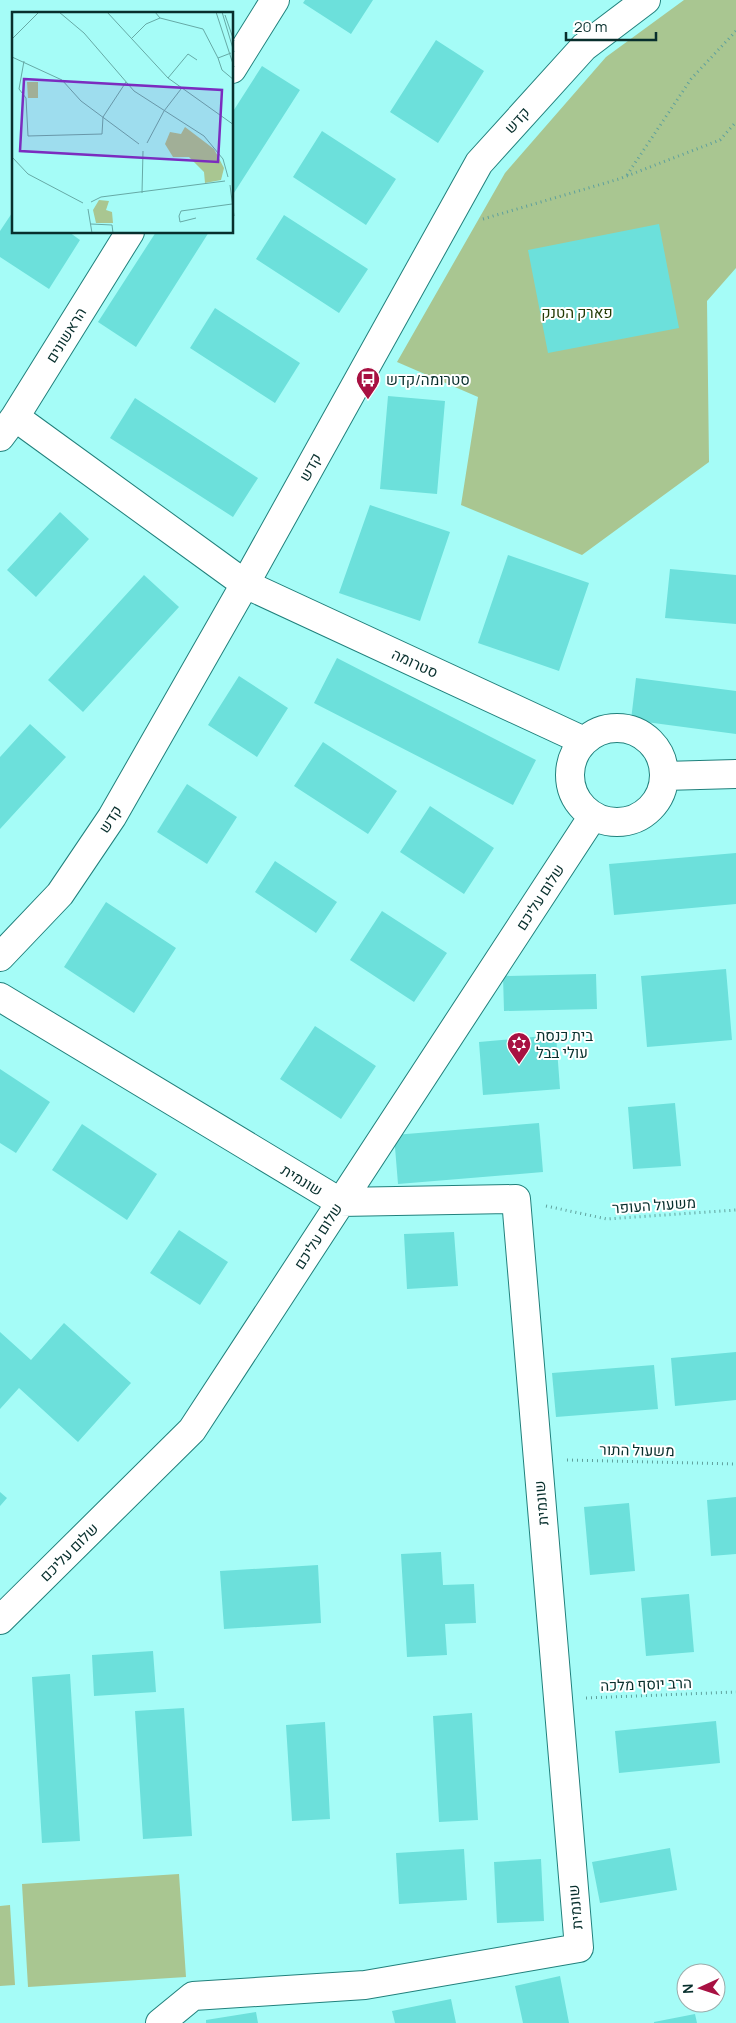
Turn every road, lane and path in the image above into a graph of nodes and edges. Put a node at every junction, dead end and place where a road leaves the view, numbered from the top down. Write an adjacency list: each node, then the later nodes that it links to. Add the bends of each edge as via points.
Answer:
1 (276, 0): 4 (street)
2 (646, 0): 7 (street, קדש, via 584,47 479,163)
3 (736, 31): 6 (path, via 691,79)
4 (234, 66)
5 (736, 122): 6 (path, via 720,140)
6 (627, 175): 7 (path)
7 (442, 230): 10 (street, קדש)
8 (129, 234): 9 (street, הראשונים)
9 (8, 427): 10 (street, סטרומה)
10 (245, 584): 11 (street, סטרומה); 15 (street, קדש, via 102,832 60,894)
11 (584, 741): 13 (street, via 604,730 628,729 654,746 662,760); 14 (street, via 570,766 570,781 574,795)
12 (736, 774): 13 (street)
13 (664, 776): 14 (street, via 661,792 653,806 640,816 625,822 608,822)
14 (593, 816): 18 (street, שלום עליכם)
15 (0, 957)
16 (0, 998): 18 (street, שונמית)
17 (516, 1199): 18 (street, שונמית); 19 (path, משעול העופר, via 607,1219); 20 (street, שונמית)
18 (340, 1202): 22 (street, שלום עליכם, via 192,1430)
19 (736, 1210)
20 (538, 1459): 21 (path, משעול התור); 24 (street, שונמית)
21 (736, 1464)
22 (0, 1620)
23 (736, 1692): 24 (path, הרב יוסף מלכה)
24 (558, 1699): 25 (street, שונמית, via 579,1948 365,1985 193,1996)
25 (160, 2023)

